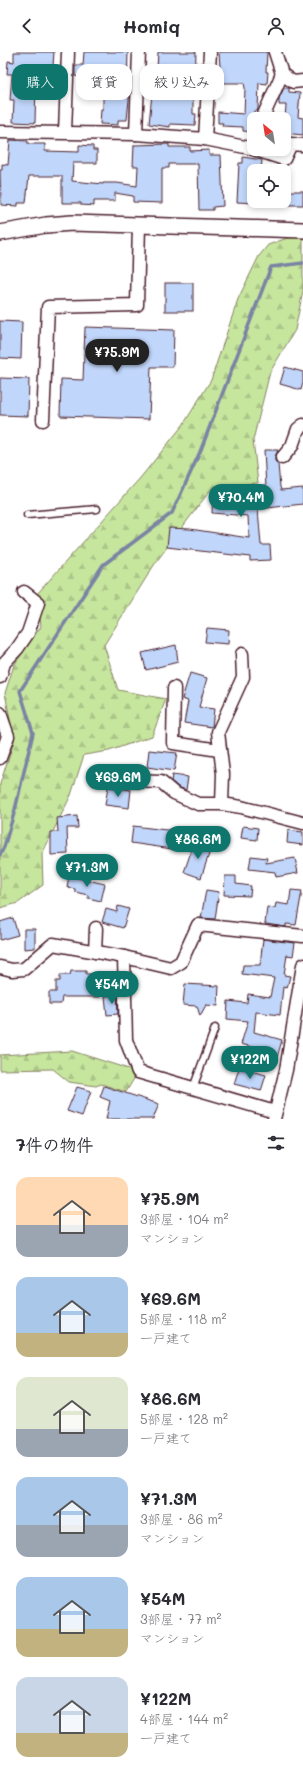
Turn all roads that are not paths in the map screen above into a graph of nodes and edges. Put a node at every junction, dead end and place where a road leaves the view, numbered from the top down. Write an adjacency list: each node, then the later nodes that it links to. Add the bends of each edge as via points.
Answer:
1 (68, 52): 9 (street)
2 (139, 52): 10 (street)
3 (210, 52): 11 (street)
4 (275, 52): 5 (street)
5 (282, 74): 6 (street, via 294,82); 7 (street)
6 (303, 81)
7 (265, 112)
8 (0, 132): 9 (street)
9 (65, 132): 10 (street)
10 (136, 134): 11 (street)
11 (205, 139): 12 (street)
12 (247, 143)
13 (291, 144): 14 (street)
14 (303, 145)
15 (278, 156): 16 (street, via 284,159)
16 (285, 156)
17 (139, 225): 18 (street); 19 (street, via 72,223); 20 (street, via 137,305 48,307)
18 (303, 230)
19 (0, 234)
20 (43, 420)
21 (303, 425): 22 (street, via 298,429 292,446)
22 (282, 458)
23 (97, 509): 24 (lane)
24 (27, 515)
25 (24, 592): 27 (street, via 38,603 28,633 4,663)
26 (242, 654): 30 (street, via 243,677 218,732)
27 (0, 677)
28 (174, 688): 30 (street, via 173,744)
29 (0, 713): 31 (street, via 8,736)
30 (220, 750): 33 (street, via 223,774)
31 (0, 758)
32 (128, 781): 33 (street, via 161,782 174,793 198,804)
33 (222, 804): 34 (street)
34 (303, 823)
35 (96, 928): 37 (street)
36 (303, 936): 38 (street, via 198,925 181,962 171,968)
37 (95, 952): 38 (street); 40 (street, via 53,944 24,969)
38 (124, 957): 42 (street, via 126,1040 138,1072)
39 (303, 965): 43 (street, via 286,1070)
40 (0, 967)
41 (215, 1028): 42 (lane)
42 (193, 1088): 43 (street)
43 (275, 1116)

